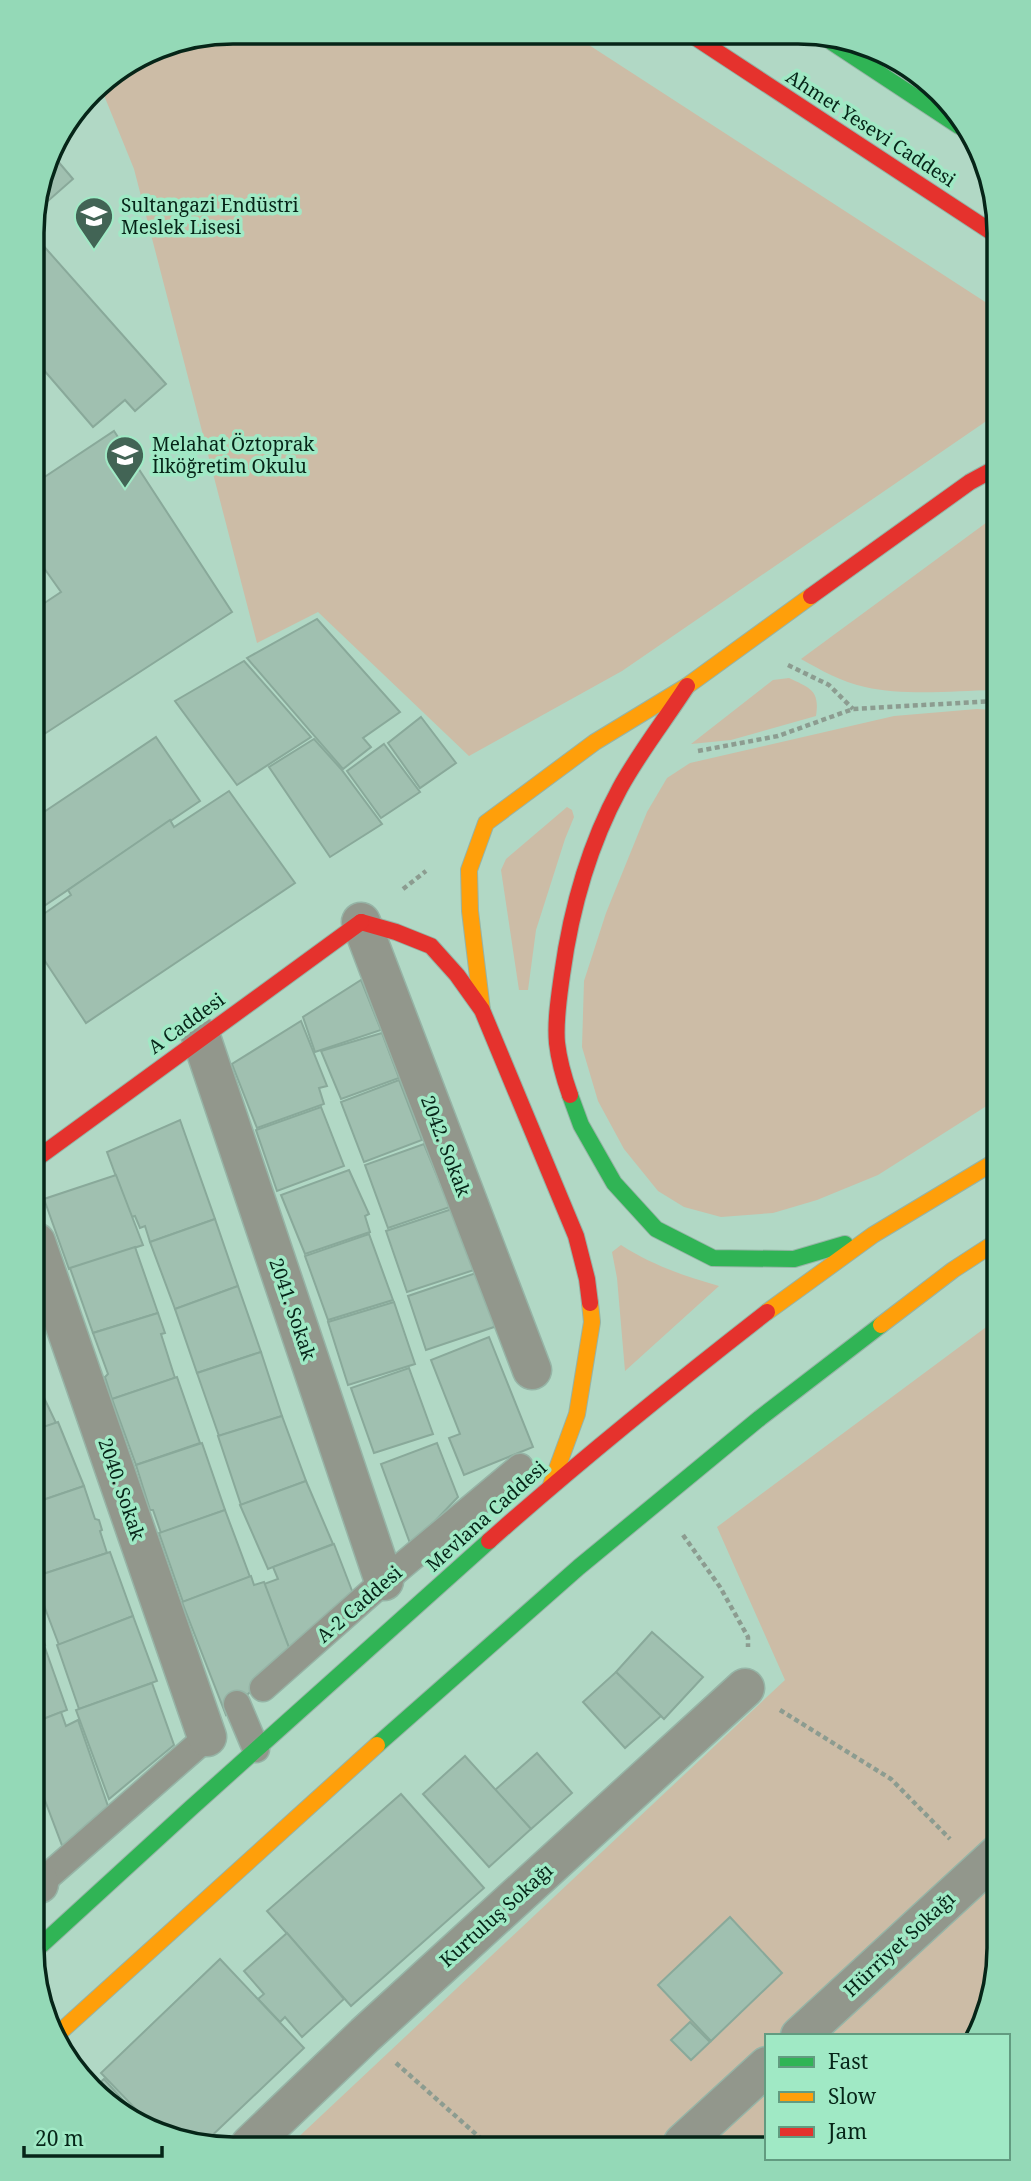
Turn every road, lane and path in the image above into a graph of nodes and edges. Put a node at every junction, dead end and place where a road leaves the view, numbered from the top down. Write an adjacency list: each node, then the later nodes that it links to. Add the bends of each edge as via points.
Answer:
1 (705, 44): 4 (main road, Ahmet Yesevi Caddesi)
2 (843, 49): 3 (main road)
3 (949, 119)
4 (987, 229)
5 (987, 463): 7 (main road)
6 (987, 473): 7 (main road)
7 (970, 482): 8 (main road)
8 (751, 639): 9 (main road); 11 (path, via 790,667 829,685)
9 (687, 686): 12 (main road); 14 (main road, via 595,743 486,823 469,870)
10 (987, 701): 11 (path)
11 (853, 709): 12 (path, via 778,736)
12 (638, 758): 18 (main road, via 596,836 567,936 557,1042 562,1073 582,1125 614,1183 656,1229 713,1258 794,1259)
13 (361, 922): 14 (main road, via 431,946); 15 (main road, A Caddesi); 21 (street, 2042. Sokak)
14 (482, 1010): 23 (main road, via 576,1236 587,1279 592,1322 577,1415)
15 (201, 1037): 16 (main road, A Caddesi); 25 (street, 2041. Sokak)
16 (44, 1153)
17 (987, 1166): 18 (main road, Mevlana Caddesi)
18 (873, 1235): 23 (main road, Mevlana Caddesi, via 676,1382)
19 (987, 1248): 24 (main road, via 770,1410)
20 (44, 1265): 29 (street, 2040. Sokak)
21 (533, 1370)
22 (520, 1466): 25 (lane, A-2 Caddesi)
23 (550, 1487): 30 (main road, Mevlana Caddesi)
24 (659, 1502): 27 (path, via 720,1587 748,1637); 35 (main road, via 302,1811)
25 (384, 1581): 26 (lane, A-2 Caddesi)
26 (263, 1688)
27 (745, 1688): 31 (path, via 891,1779); 37 (street, Kurtuluş Sokağı)
28 (237, 1704): 30 (lane)
29 (207, 1737): 33 (lane)
30 (256, 1749): 34 (main road, Mevlana Caddesi)
31 (987, 1865)
32 (987, 1873): 36 (street, Hürriyet Sokağı)
33 (44, 1879)
34 (44, 1943)
35 (62, 2031)
36 (802, 2034)
37 (365, 2035): 39 (street, Kurtuluş Sokağı); 40 (path)
38 (765, 2068): 41 (street)
39 (259, 2137)
40 (479, 2137)
41 (690, 2137)

